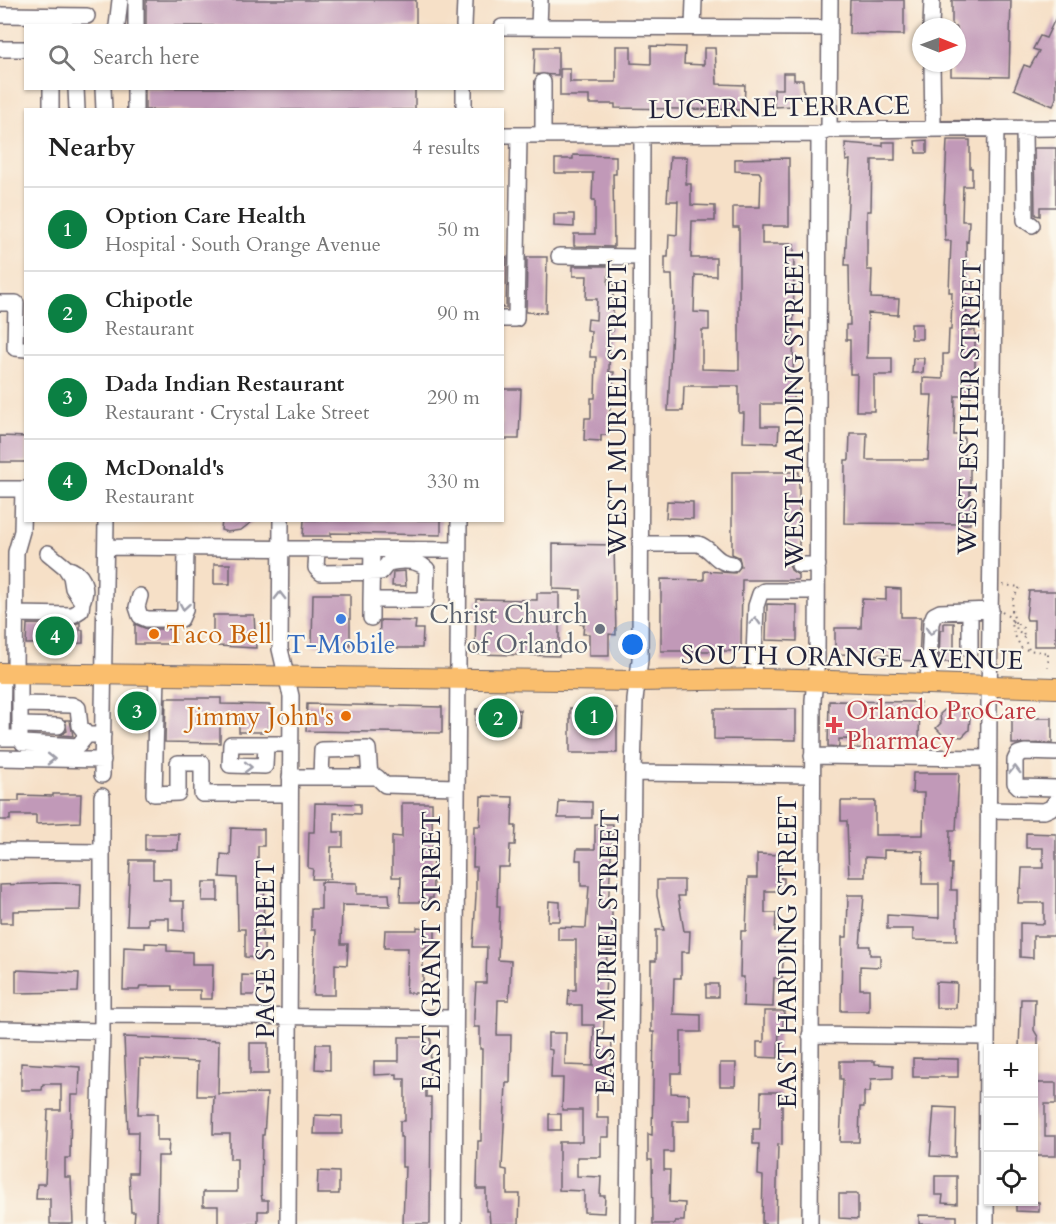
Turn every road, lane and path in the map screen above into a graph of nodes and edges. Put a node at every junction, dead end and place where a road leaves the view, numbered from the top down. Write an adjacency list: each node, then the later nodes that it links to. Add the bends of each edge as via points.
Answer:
1 (120, 0): 11 (street)
2 (136, 0): 12 (street)
3 (465, 0): 13 (street)
4 (540, 0): 15 (street)
5 (694, 0): 16 (street)
6 (830, 0): 17 (street, WEST HARDING STREET)
7 (932, 0): 10 (street)
8 (0, 15): 9 (street)
9 (87, 16)
10 (931, 18)
11 (117, 24)
12 (136, 24)
13 (464, 24)
14 (504, 27): 15 (street)
15 (539, 27): 16 (street)
16 (693, 27): 17 (street)
17 (830, 28): 36 (street, WEST HARDING STREET)
18 (0, 49): 19 (street)
19 (24, 49)
20 (932, 72): 32 (street)
21 (543, 82): 40 (street)
22 (51, 90): 27 (street)
23 (76, 90): 28 (street)
24 (103, 90): 29 (street)
25 (135, 90): 30 (street)
26 (464, 90): 31 (street)
27 (51, 108)
28 (76, 108)
29 (104, 108)
30 (135, 108)
31 (464, 108)
32 (933, 127): 33 (street, LUCERNE TERRACE); 36 (street, LUCERNE TERRACE)
33 (996, 128): 34 (street, LUCERNE TERRACE); 71 (street, WEST ESTHER STREET)
34 (1024, 128): 35 (street, LUCERNE TERRACE); 41 (street, via 1024,220)
35 (1056, 128)
36 (824, 132): 37 (street, LUCERNE TERRACE); 61 (street, WEST HARDING STREET)
37 (642, 134): 40 (street, LUCERNE TERRACE); 43 (street, WEST MURIEL STREET)
38 (504, 135): 39 (street, LUCERNE TERRACE)
39 (519, 135): 40 (street, LUCERNE TERRACE); 45 (street, via 516,319)
40 (543, 135)
41 (1032, 225)
42 (560, 256): 43 (street)
43 (641, 257): 52 (street, WEST MURIEL STREET)
44 (0, 303): 46 (street, via 16,303 15,348)
45 (504, 319)
46 (24, 349)
47 (0, 489): 48 (street)
48 (24, 489): 72 (street, via 22,531 16,552)
49 (106, 522): 53 (street)
50 (281, 522): 55 (street, PAGE STREET)
51 (459, 522): 58 (street, EAST GRANT STREET)
52 (640, 544): 60 (street, via 698,544 722,562); 87 (street, WEST MURIEL STREET)
53 (106, 547): 54 (street); 81 (street)
54 (186, 548): 55 (street); 66 (street, one-way to 66, via 185,610 181,619 140,616)
55 (281, 548): 56 (street); 83 (street, PAGE STREET, one-way to 55, via 280,650)
56 (316, 549): 57 (street); 63 (street, via 316,568 321,573)
57 (372, 549): 58 (street); 63 (street)
58 (458, 550): 84 (street, EAST GRANT STREET)
59 (48, 553): 72 (street, via 66,568 82,602 81,610 74,615)
60 (732, 564)
61 (818, 565): 62 (street); 65 (street, WEST HARDING STREET)
62 (798, 566)
63 (371, 573): 68 (street); 68 (street, via 381,572 393,561 414,561 427,569 426,600)
64 (1001, 585): 67 (path, via 1020,587)
65 (818, 591): 85 (street, one-way to 65, via 756,606 760,594); 86 (street, WEST HARDING STREET)
66 (140, 596)
67 (1013, 599): 69 (path); 75 (path)
68 (371, 600): 73 (street)
69 (1019, 600)
70 (970, 611): 71 (street); 77 (street); 88 (street, one-way to 88, via 934,615)
71 (997, 611): 74 (path); 89 (street, WEST ESTHER STREET)
72 (15, 614): 80 (street)
73 (371, 618)
74 (1012, 621): 75 (path); 78 (path, via 1022,649)
75 (1017, 623): 76 (path); 76 (path, via 1023,627)
76 (1024, 638): 78 (path)
77 (970, 650)
78 (1030, 652): 79 (path, via 1048,653)
79 (1048, 667)
80 (10, 673): 81 (main road, SOUTH ORANGE AVENUE); 91 (street); 93 (street, via 2,738)
81 (104, 674): 82 (main road, SOUTH ORANGE AVENUE); 94 (street)
82 (157, 674): 83 (main road, SOUTH ORANGE AVENUE); 108 (street, via 154,794 178,793 178,762 202,763 202,794)
83 (285, 675): 84 (main road, SOUTH ORANGE AVENUE); 96 (street, PAGE STREET, via 291,696)
84 (457, 678): 87 (main road, SOUTH ORANGE AVENUE); 106 (street, EAST GRANT STREET)
85 (753, 680): 86 (main road, SOUTH ORANGE AVENUE); 87 (main road, SOUTH ORANGE AVENUE)
86 (815, 680): 88 (main road, SOUTH ORANGE AVENUE); 98 (street, EAST HARDING STREET)
87 (637, 681): 101 (street, EAST MURIEL STREET)
88 (928, 684): 89 (main road, SOUTH ORANGE AVENUE)
89 (990, 686): 90 (main road, SOUTH ORANGE AVENUE); 100 (street, WEST ESTHER STREET)
90 (1056, 688)
91 (20, 704): 93 (street); 94 (street, via 72,705 78,708)
92 (58, 726): 93 (street)
93 (20, 731): 94 (street, via 24,743 78,746)
94 (86, 731): 99 (street, one-way to 94, via 103,767)
95 (266, 744): 95 (street, one-way to 95, via 231,744 232,766 261,767 266,763); 96 (street)
96 (290, 744): 103 (street, PAGE STREET)
97 (1056, 753): 107 (street, one-way to 97, via 1019,787 1015,783 1018,754)
98 (812, 756): 100 (street); 102 (street, EAST HARDING STREET)
99 (0, 758)
100 (988, 758): 111 (street, WEST ESTHER STREET)
101 (633, 773): 102 (street); 125 (street, EAST MURIEL STREET)
102 (812, 775): 119 (street, EAST HARDING STREET)
103 (290, 777): 104 (street); 108 (street, PAGE STREET)
104 (321, 777): 105 (street); 105 (street, via 322,750 368,749)
105 (370, 777): 106 (street, via 377,777 385,785)
106 (456, 787): 116 (street, EAST GRANT STREET)
107 (1056, 788)
108 (290, 794): 115 (street, PAGE STREET)
109 (102, 796): 113 (street)
110 (1056, 801): 111 (street, via 1044,810)
111 (988, 810): 120 (street, WEST ESTHER STREET)
112 (0, 851): 113 (street)
113 (102, 852): 114 (street)
114 (103, 1015): 115 (street); 118 (street)
115 (289, 1016): 116 (street); 123 (street, PAGE STREET)
116 (455, 1018): 124 (street, EAST GRANT STREET)
117 (0, 1029): 118 (street)
118 (102, 1030): 121 (street); 122 (street, via 107,1091)
119 (810, 1035): 120 (street); 126 (street, EAST HARDING STREET)
120 (987, 1037): 127 (street, WEST ESTHER STREET)
121 (97, 1224)
122 (107, 1224)
123 (288, 1224)
124 (454, 1224)
125 (628, 1224)
126 (810, 1224)
127 (986, 1224)

